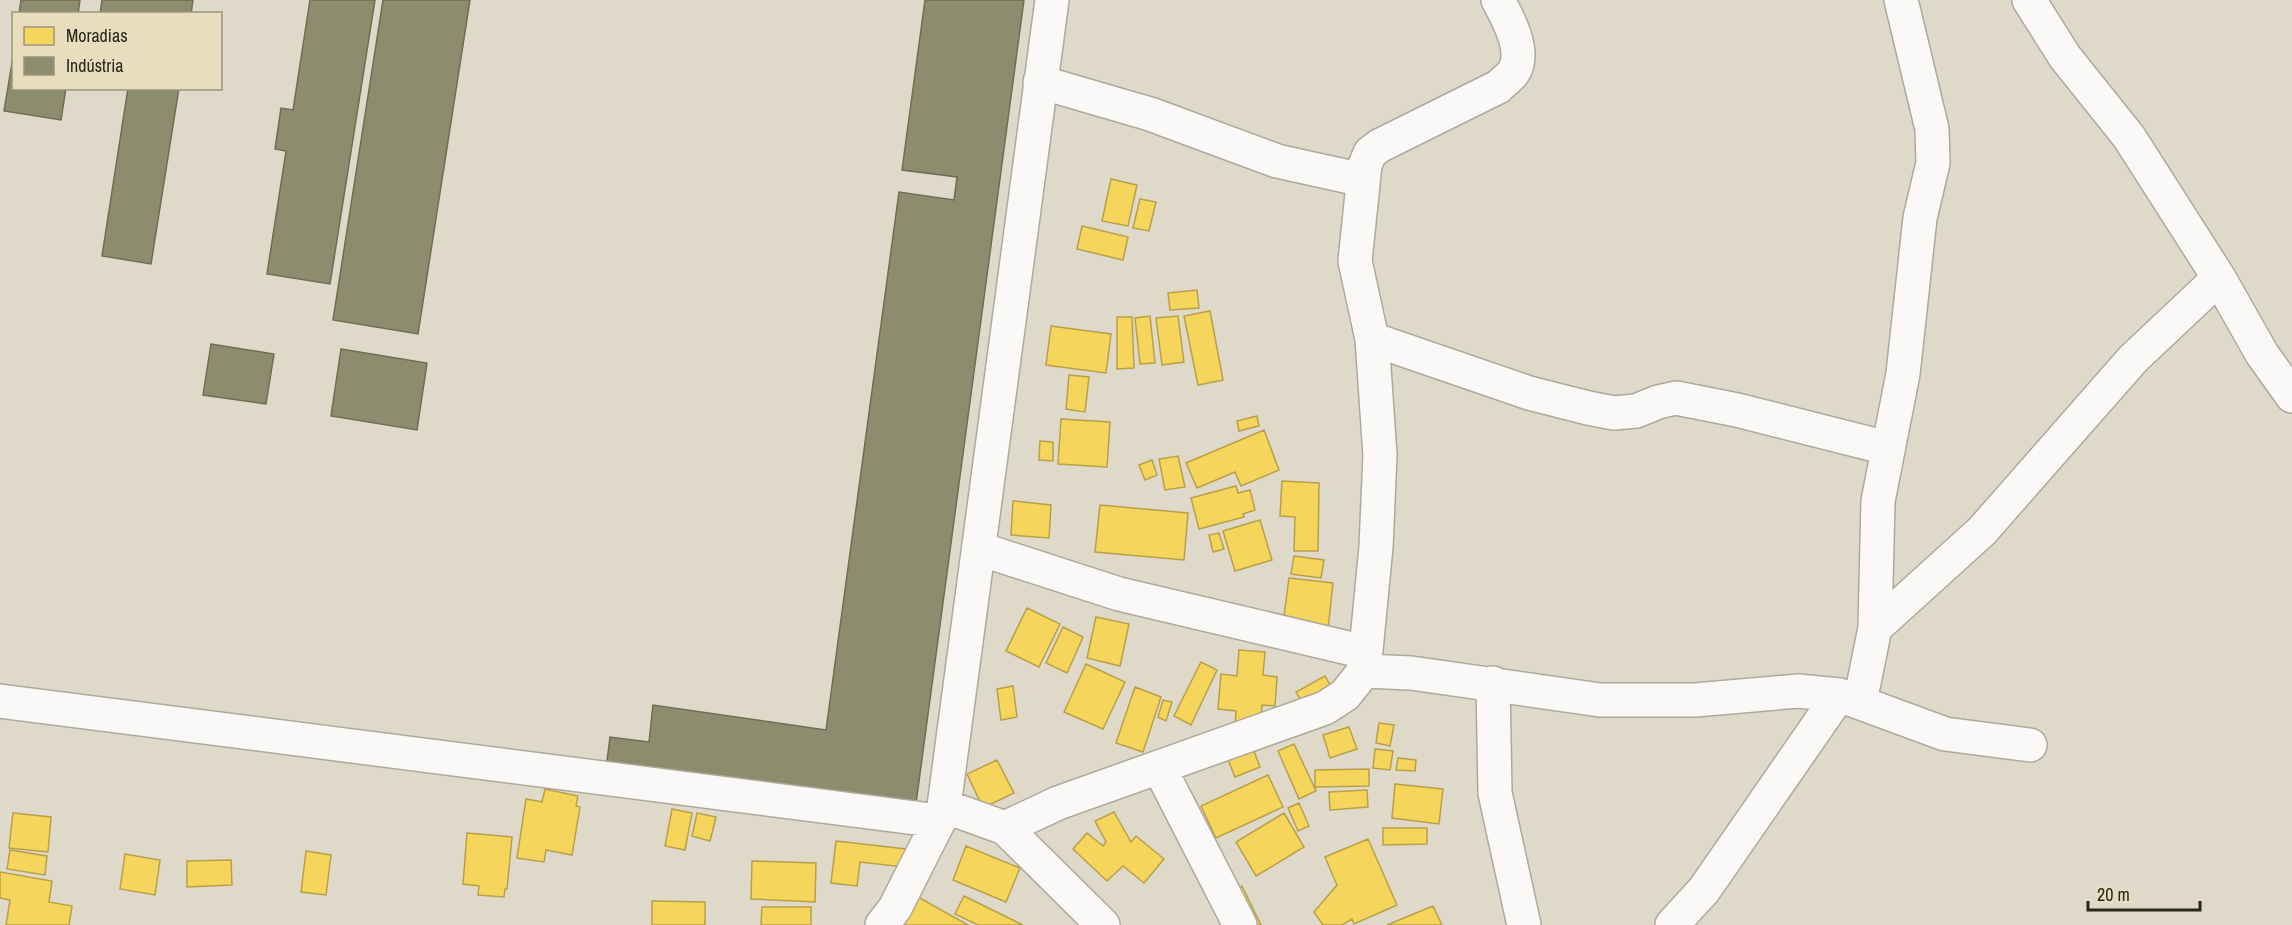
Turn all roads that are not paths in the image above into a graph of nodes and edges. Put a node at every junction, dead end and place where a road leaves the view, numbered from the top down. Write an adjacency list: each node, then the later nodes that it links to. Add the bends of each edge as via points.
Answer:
1 (1052, 0): 5 (street)
2 (1498, 0): 6 (street, via 1511,24 1517,54 1514,72 1498,87 1370,153)
3 (1901, 0): 10 (street, via 1932,129 1933,163 1920,218 1903,374)
4 (2029, 0): 7 (street, via 2065,57 2129,137)
5 (1040, 81): 6 (street, via 1150,114 1277,161); 11 (street)
6 (1363, 180): 8 (street, via 1355,261)
7 (2219, 278): 9 (street, via 2262,354); 12 (street, via 2133,359 1982,531)
8 (1372, 339): 10 (street, via 1529,393 1588,408 1614,413 1636,411 1676,398); 13 (street, via 1380,455 1377,547)
9 (2292, 396)
10 (1887, 448): 12 (street, via 1876,524)
11 (980, 549): 13 (street, via 1119,594); 19 (street)
12 (1875, 628): 15 (street)
13 (1364, 661): 14 (street, via 1411,673); 18 (street, via 1345,695 1325,708)
14 (1494, 683): 15 (street, via 1600,700 1705,700 1798,691); 24 (street, via 1495,794)
15 (1850, 699): 17 (street, via 1945,734); 25 (street, via 1704,890)
16 (0, 701): 19 (street)
17 (2030, 745)
18 (1159, 767): 20 (street, via 1058,803); 23 (street)
19 (942, 813): 20 (street); 21 (street, via 895,908)
20 (1005, 828): 22 (street)
21 (882, 925)
22 (1103, 925)
23 (1240, 925)
24 (1524, 925)
25 (1672, 925)

